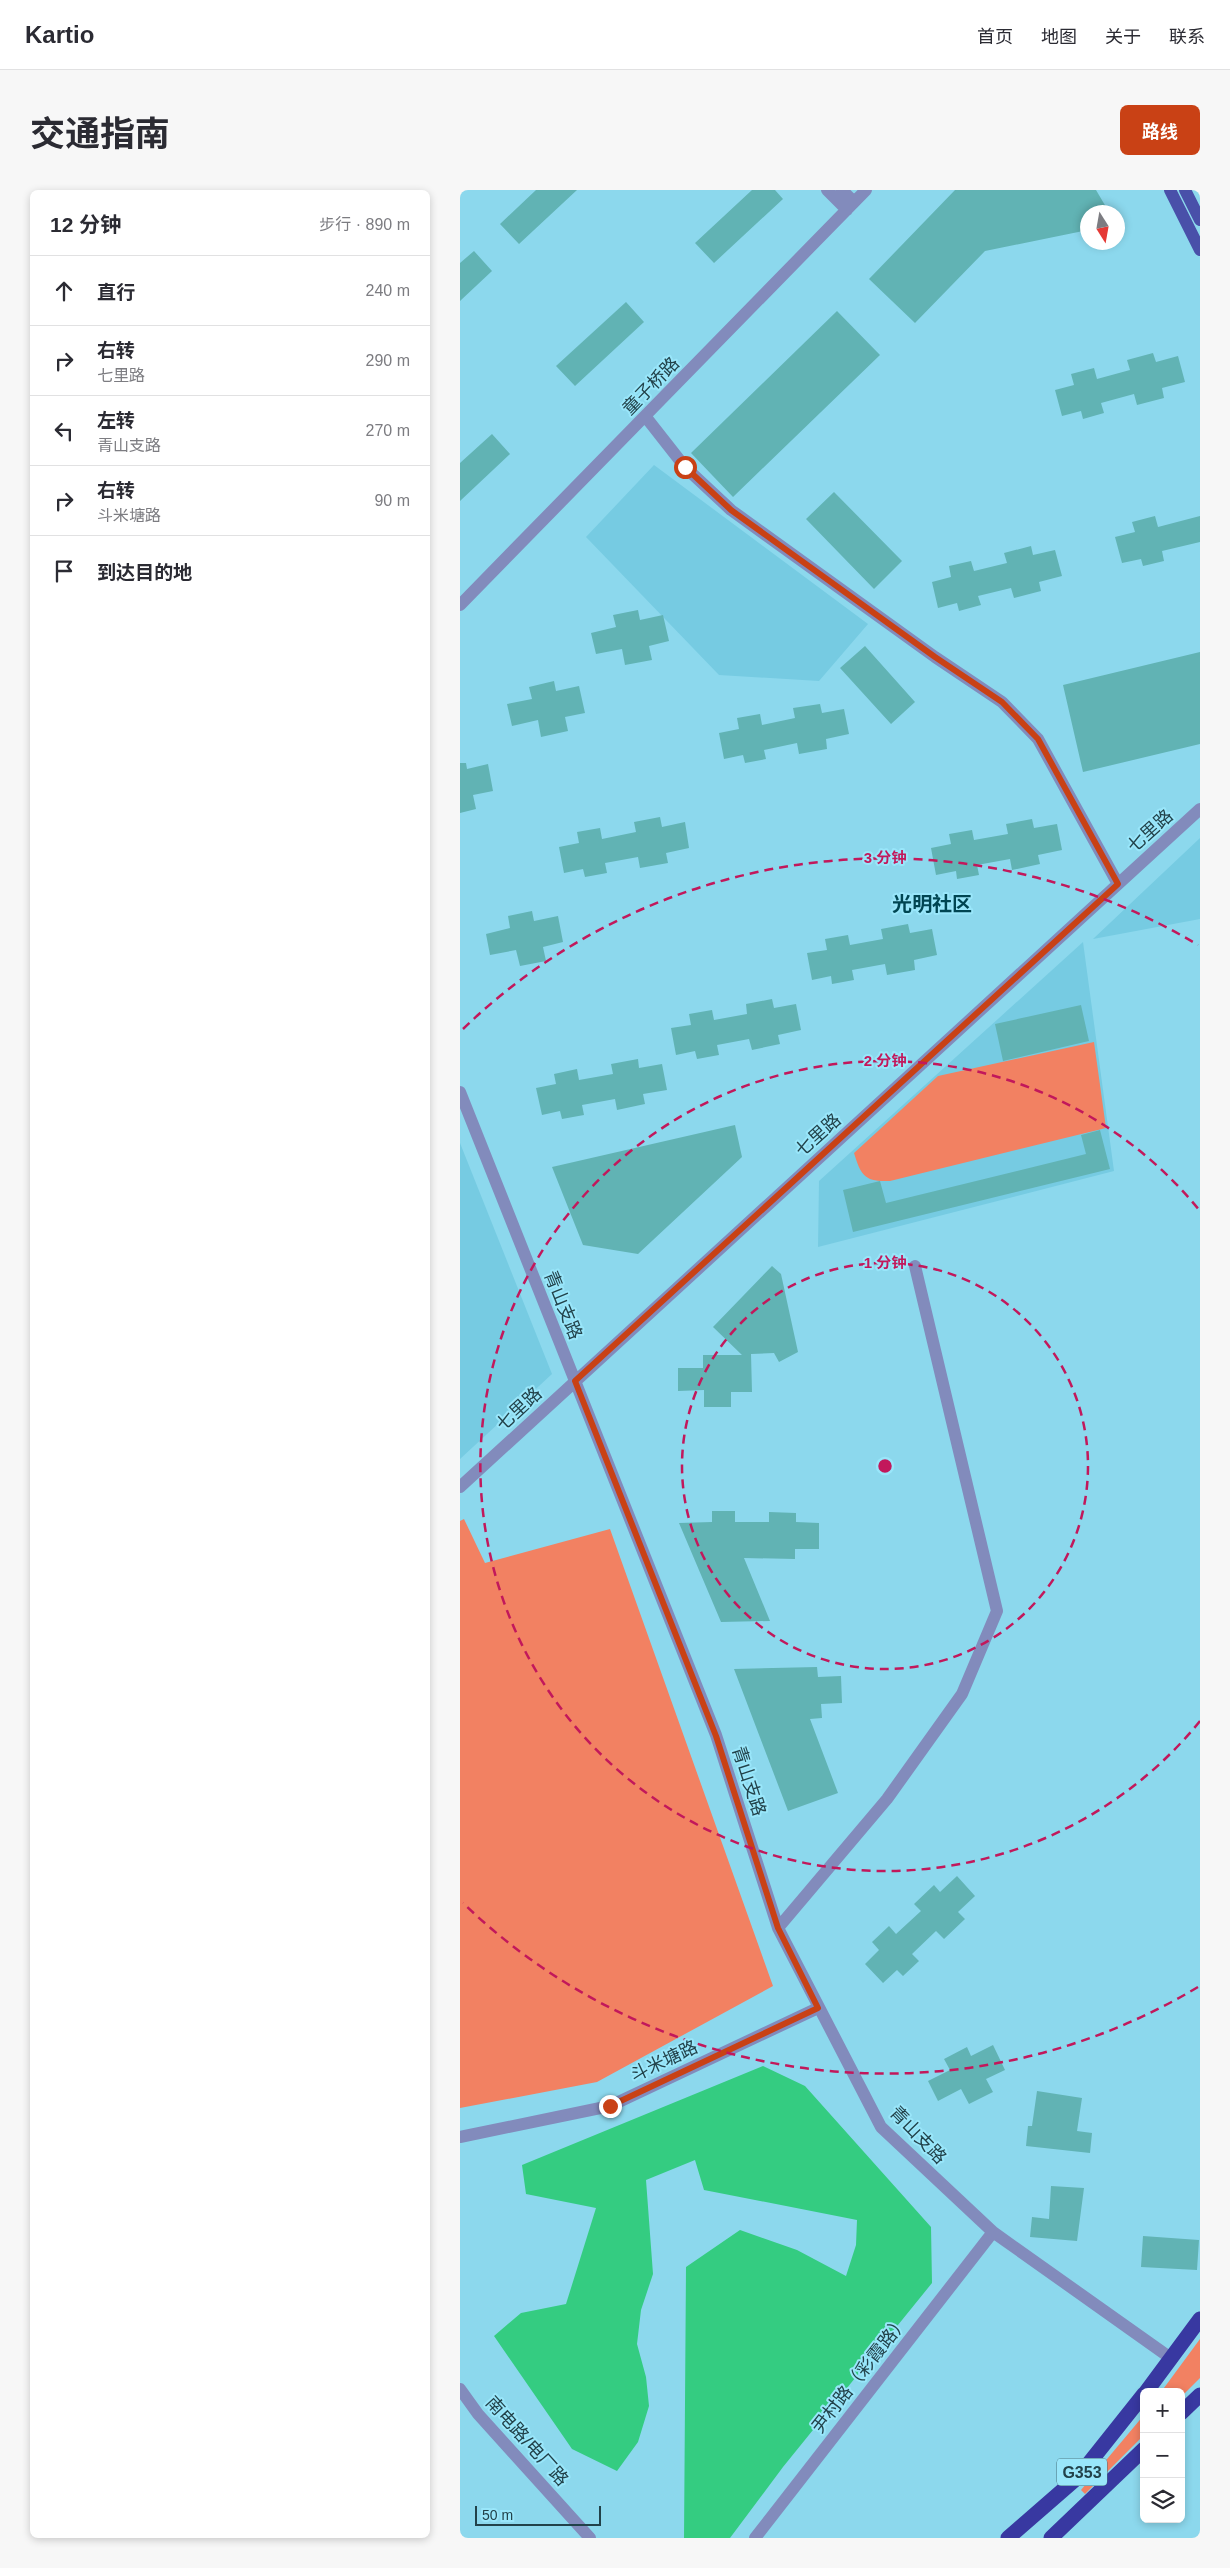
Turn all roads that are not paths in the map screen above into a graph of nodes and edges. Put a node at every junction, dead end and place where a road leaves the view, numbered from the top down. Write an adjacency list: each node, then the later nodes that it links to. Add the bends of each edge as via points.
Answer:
1 (827, 190): 6 (street)
2 (842, 190): 6 (street)
3 (866, 190): 6 (street, 童子桥路)
4 (1170, 190): 8 (main road)
5 (1185, 190): 7 (main road)
6 (850, 206): 9 (street, 童子桥路)
7 (1200, 220)
8 (1200, 250)
9 (645, 416): 10 (street, 童子桥路); 12 (street, via 685,467 731,510 1002,702 1038,739)
10 (460, 606)
11 (1200, 809): 12 (street, 七里路)
12 (1118, 884): 15 (street, 七里路)
13 (460, 1092): 15 (street, 青山支路)
14 (915, 1266): 17 (street, via 996,1611 962,1694 887,1799)
15 (575, 1381): 16 (street, 七里路); 17 (street, 青山支路, via 716,1736)
16 (460, 1487)
17 (778, 1928): 18 (street, 青山支路)
18 (818, 2008): 19 (street, 斗米塘路, via 610,2106); 20 (street, 青山支路, via 881,2127)
19 (460, 2137)
20 (993, 2232): 22 (street, 青山支路); 30 (street, 尹村路（彩霞路）)
21 (1200, 2319): 22 (highway, G353)
22 (1172, 2359): 23 (highway, G353)
23 (1149, 2388)
24 (460, 2389): 29 (street, 南电路/电厂路, via 478,2414)
25 (1200, 2395): 27 (highway)
26 (1140, 2399): 31 (highway, G353, via 1078,2477)
27 (1185, 2409)
28 (1140, 2453): 32 (highway, G353)
29 (590, 2538)
30 (755, 2538)
31 (1008, 2538)
32 (1051, 2538)

